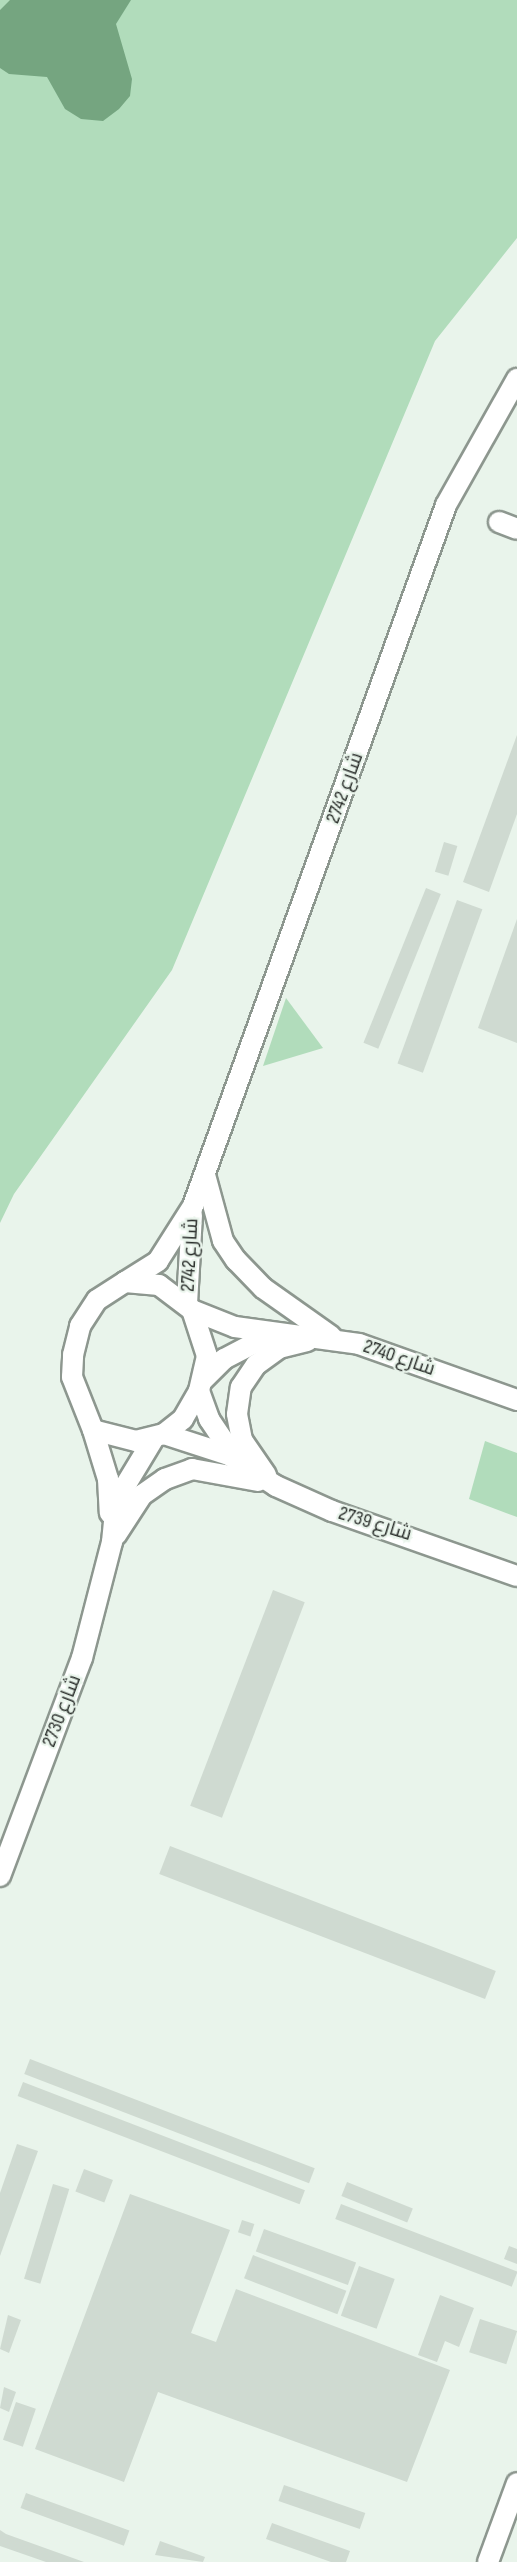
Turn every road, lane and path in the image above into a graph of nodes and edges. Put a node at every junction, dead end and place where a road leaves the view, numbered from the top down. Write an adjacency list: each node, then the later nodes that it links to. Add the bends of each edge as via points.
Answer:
1 (517, 379): 2 (street, شارع 2742, via 446,505)
2 (205, 1176): 3 (street, شارع 2742); 7 (street, via 223,1241 236,1260 263,1288)
3 (193, 1206): 4 (street, شارع 2742, via 158,1261); 5 (street, شارع 2742)
4 (125, 1282): 5 (street, via 159,1285); 10 (street, via 97,1300 80,1326 73,1355 72,1377)
5 (189, 1307): 6 (street, شارع 2740, via 235,1327); 8 (street, via 205,1340)
6 (277, 1332): 7 (street, شارع 2740); 8 (street, via 232,1354)
7 (333, 1338): 9 (street, شارع 2740); 13 (street, via 279,1348 256,1365 241,1388 237,1414 242,1440)
8 (201, 1385): 11 (street, via 183,1419); 12 (street, شارع 2739, via 209,1419)
9 (517, 1400)
10 (93, 1430): 11 (street, via 118,1440); 14 (street, شارع 2730, via 108,1479)
11 (159, 1436): 12 (street, شارع 2739); 14 (street, شارع 2730, via 116,1501)
12 (238, 1462): 13 (street, شارع 2739)
13 (276, 1486): 14 (street, via 192,1469 142,1496); 15 (street, شارع 2739, via 332,1511)
14 (112, 1542): 16 (street, شارع 2730, via 82,1658)
15 (517, 1576)
16 (0, 1876)
17 (517, 2483): 18 (street)
18 (488, 2562)

